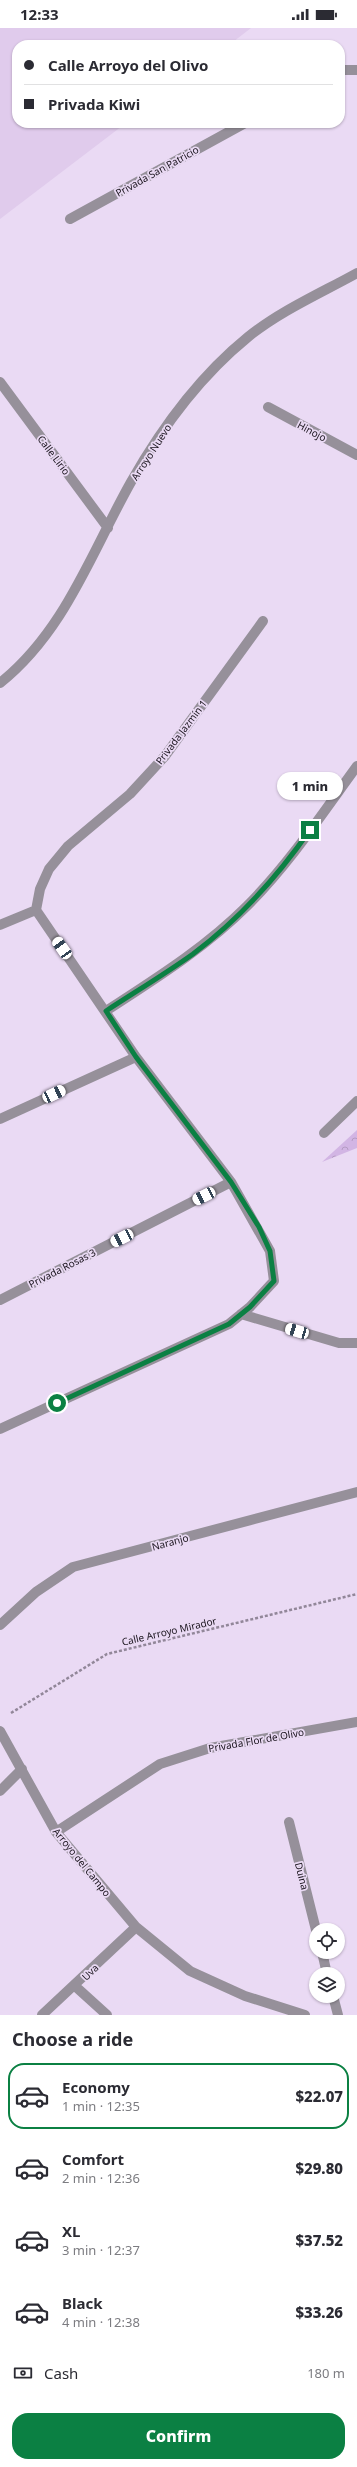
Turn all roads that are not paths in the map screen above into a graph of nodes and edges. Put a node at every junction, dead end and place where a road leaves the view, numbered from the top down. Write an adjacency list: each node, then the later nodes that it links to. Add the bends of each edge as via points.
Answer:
1 (345, 70): 2 (street)
2 (357, 70)
3 (236, 128): 4 (street, Privada San Patricio)
4 (70, 219)
5 (356, 275): 9 (street, Arroyo Nuevo, via 311,297 248,337 204,378 150,452 131,482)
6 (0, 382): 9 (street, Calle Lirio)
7 (268, 407): 8 (street, Hinojo)
8 (357, 455)
9 (108, 528): 11 (street, Arroyo Nuevo, via 69,603 52,629)
10 (263, 620): 13 (street, Privada Jazmín 1, via 165,756 130,794 68,846 49,869 40,889)
11 (2, 678)
12 (357, 766): 15 (street, via 292,856 247,907 193,953)
13 (36, 910): 14 (street); 15 (street)
14 (0, 925)
15 (106, 1011): 16 (street)
16 (136, 1057): 18 (street); 20 (street)
17 (357, 1101): 19 (street)
18 (0, 1119)
19 (324, 1133)
20 (231, 1182): 21 (street, Privada Rosas 3); 22 (street, via 259,1227 270,1251 274,1281)
21 (0, 1300)
22 (241, 1314): 23 (street, via 339,1343); 24 (street, via 229,1324)
23 (357, 1343)
24 (0, 1429)
25 (357, 1492): 26 (street, Naranjo, via 74,1567 36,1592)
26 (0, 1625)
27 (357, 1722): 32 (street, Privada Flor de Olivo, via 210,1748 160,1764)
28 (0, 1731): 29 (street, Arroyo del Campo)
29 (22, 1769): 30 (street); 32 (street, Arroyo del Campo)
30 (0, 1791)
31 (289, 1822): 33 (street, Duina)
32 (56, 1832): 34 (street, Arroyo del Campo)
33 (314, 1923)
34 (136, 1927): 35 (street, Uva); 39 (street, Arroyo del Campo, via 190,1971 245,1996)
35 (75, 1986): 37 (street, Uva); 38 (street)
36 (335, 2003): 40 (street)
37 (42, 2015)
38 (107, 2015)
39 (305, 2015)
40 (338, 2015)

